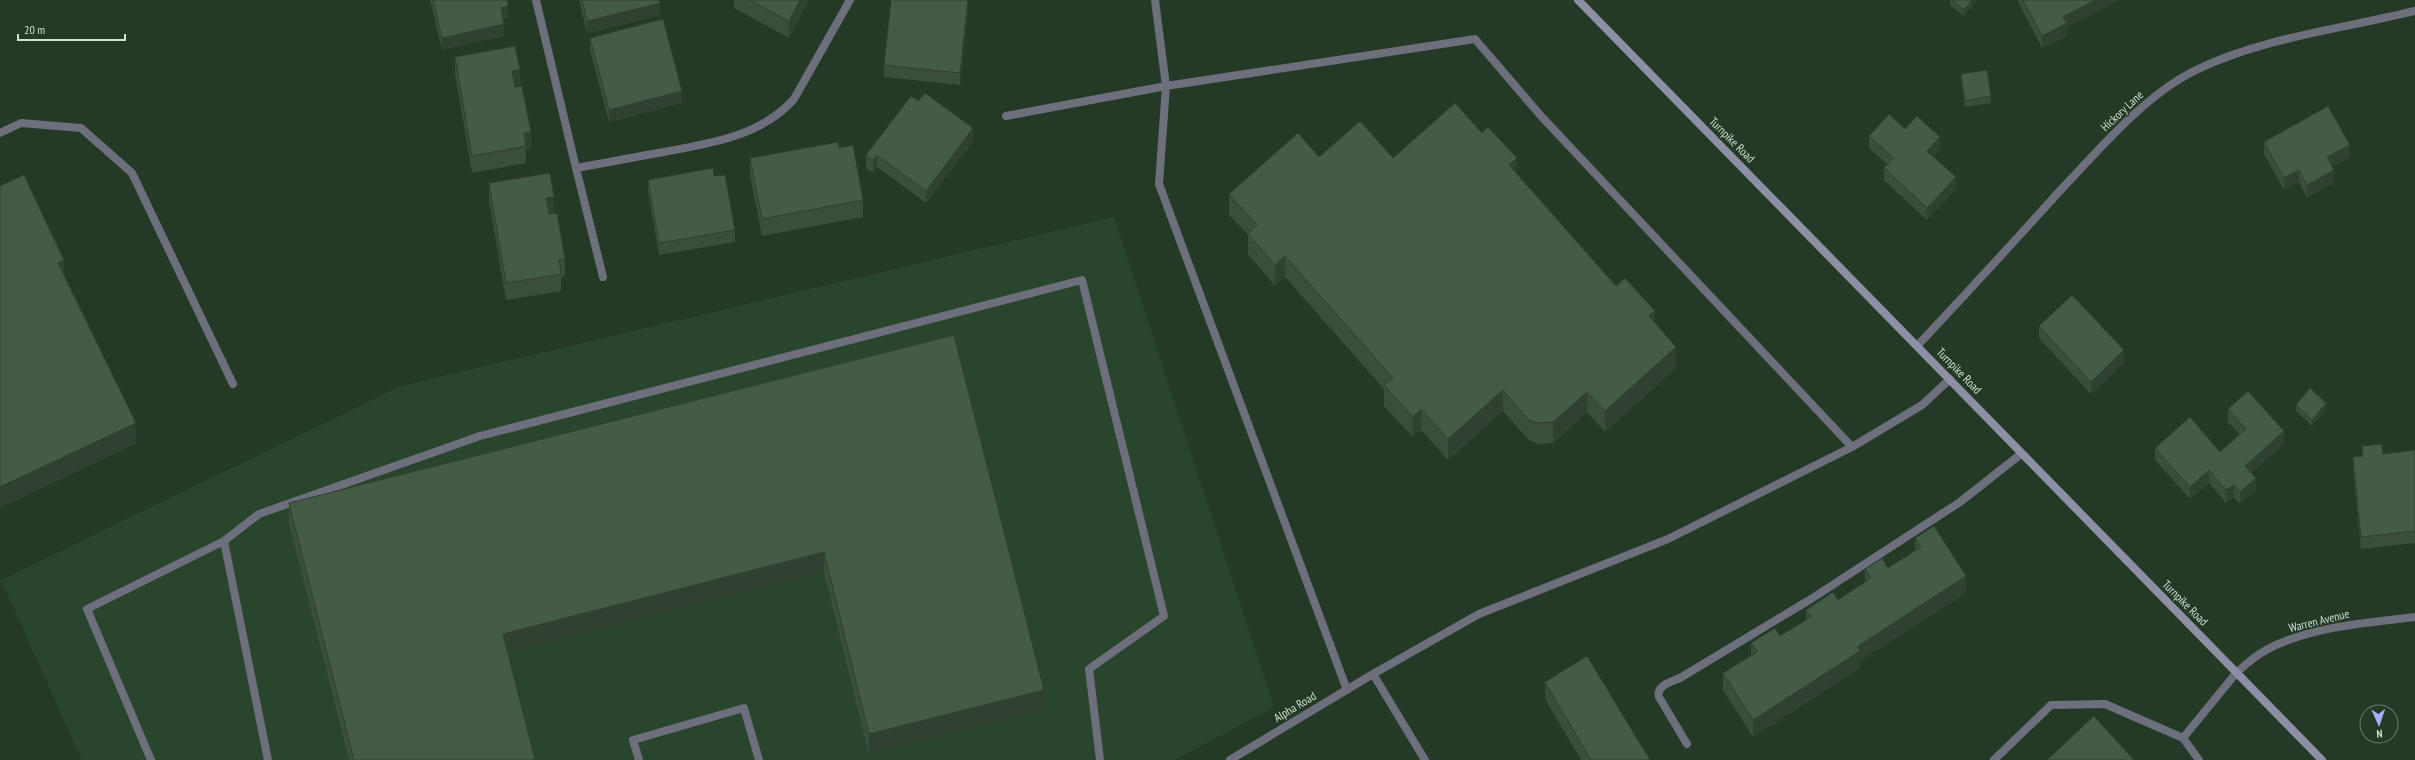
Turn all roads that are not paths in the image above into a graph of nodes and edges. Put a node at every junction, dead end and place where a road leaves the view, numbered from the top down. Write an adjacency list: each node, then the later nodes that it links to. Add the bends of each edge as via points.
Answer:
1 (536, 0): 9 (street)
2 (850, 0): 9 (street, via 794,99 767,123 738,136 709,144)
3 (1154, 0): 6 (street)
4 (1578, 0): 11 (main road, Turnpike Road)
5 (2415, 11): 11 (street, Hickory Lane, via 2298,35 2244,51 2194,71 2159,94 2097,152)
6 (1166, 86): 7 (street); 14 (street, via 1475,39 1540,116); 20 (street, via 1159,184)
7 (1006, 116)
8 (0, 133): 13 (street, via 21,123 82,128 132,173)
9 (576, 168): 10 (street)
10 (603, 277)
11 (1918, 345): 12 (main road, Turnpike Road)
12 (1950, 380): 14 (street, Alpha Road, via 1922,405); 15 (main road, Turnpike Road)
13 (233, 384)
14 (1852, 447): 19 (street, Alpha Road, via 1668,539 1480,614)
15 (2021, 454): 18 (main road, Turnpike Road); 22 (street, via 1960,502 1811,600 1680,678 1660,687 1659,697)
16 (224, 541): 23 (street, via 87,609); 24 (street); 27 (street, via 259,514 480,436 1082,280 1164,616 1089,669)
17 (2415, 617): 18 (street, Warren Avenue, via 2331,628 2290,640 2264,651)
18 (2237, 672): 21 (street, Warren Avenue); 32 (main road, Turnpike Road)
19 (1374, 674): 20 (street, Alpha Road); 29 (street)
20 (1347, 690): 28 (street, Alpha Road)
21 (2183, 738): 30 (street, via 2105,704 2051,705); 31 (street)
22 (1688, 744)
23 (151, 760)
24 (268, 760)
25 (639, 760): 26 (street, via 633,740 744,708)
26 (759, 760)
27 (1100, 760)
28 (1230, 760)
29 (1425, 760)
30 (1994, 760)
31 (2199, 760)
32 (2322, 760)

